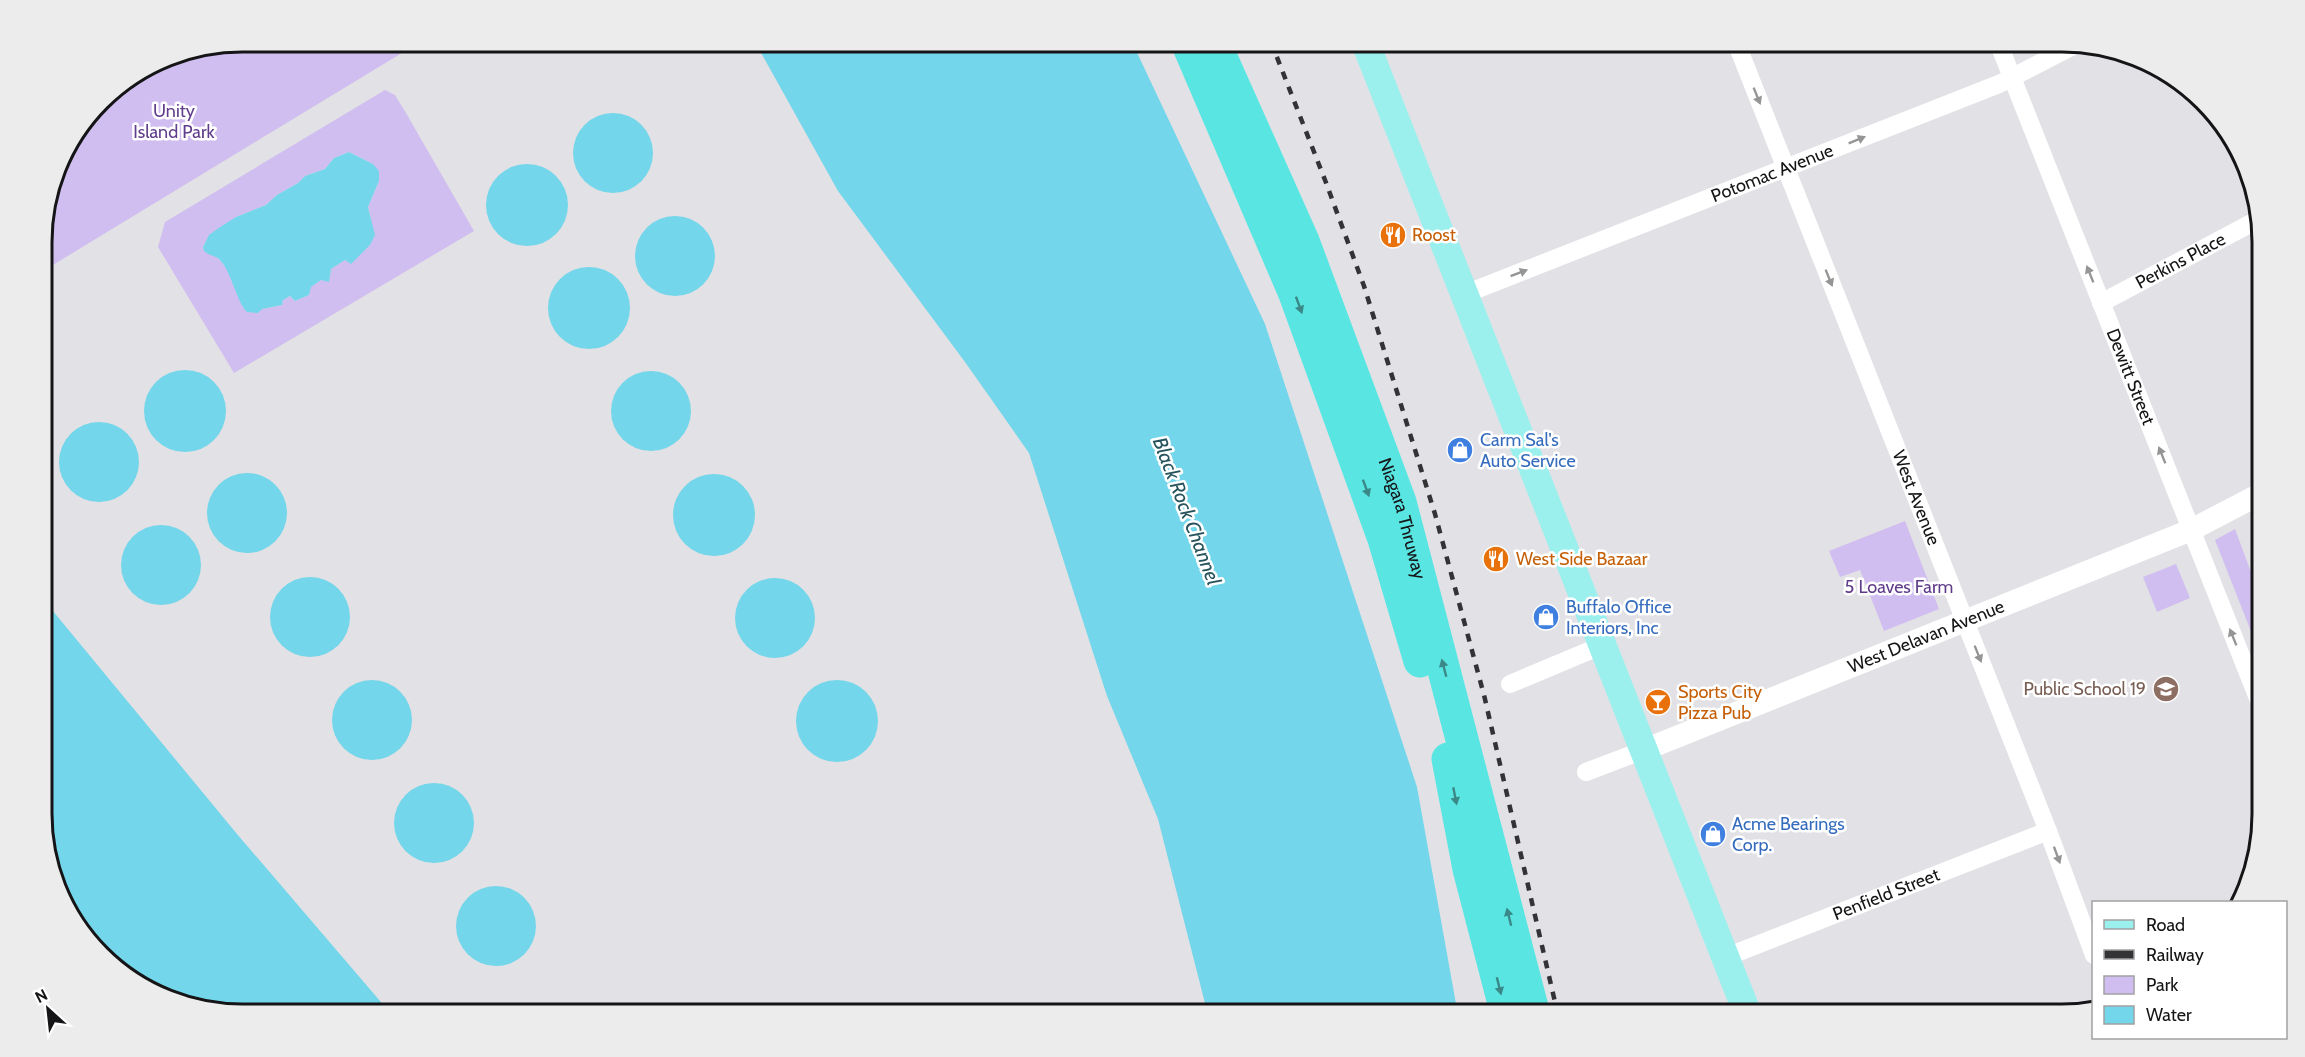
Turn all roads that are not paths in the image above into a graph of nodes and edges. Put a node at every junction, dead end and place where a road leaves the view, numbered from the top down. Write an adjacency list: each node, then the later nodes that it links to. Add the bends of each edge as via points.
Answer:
1 (1170, 52): 12 (highway, via 1232,175)
2 (1192, 52): 12 (highway, Niagara Thruway)
3 (1218, 52): 12 (highway, Niagara Thruway)
4 (1237, 52): 12 (highway)
5 (1369, 52): 13 (main road)
6 (1740, 52): 10 (street, West Avenue, one-way to 10)
7 (2002, 52): 9 (street, Dewitt Street)
8 (2062, 52): 9 (street, Potomac Avenue)
9 (2012, 78): 10 (street, Potomac Avenue, one-way to 9); 14 (street, Dewitt Street, one-way to 9)
10 (1786, 169): 13 (street, Potomac Avenue, one-way to 10); 17 (street, West Avenue, one-way to 17)
11 (2251, 223): 14 (street, Perkins Place)
12 (1290, 246): 26 (highway, Niagara Thruway, one-way to 26, via 1295,294 1384,539 1446,752 1469,869); 27 (highway, Niagara Thruway, one-way to 12, via 1401,502)
13 (1465, 294): 18 (main road)
14 (2101, 303): 16 (street, Dewitt Street, one-way to 14)
15 (2252, 498): 16 (street, West Delavan Avenue)
16 (2191, 530): 17 (street, West Delavan Avenue); 19 (street, Dewitt Street, one-way to 16)
17 (1965, 621): 21 (street, West Delavan Avenue); 23 (street, West Avenue, one-way to 23)
18 (1603, 645): 20 (street); 21 (main road)
19 (2252, 683)
20 (1510, 684)
21 (1644, 750): 22 (street, West Delavan Avenue); 25 (main road)
22 (1586, 772)
23 (2048, 831): 24 (street, West Avenue, one-way to 24); 25 (street, Penfield Street)
24 (2092, 950)
25 (1726, 957): 28 (main road)
26 (1504, 1004)
27 (1531, 1004)
28 (1744, 1004)

